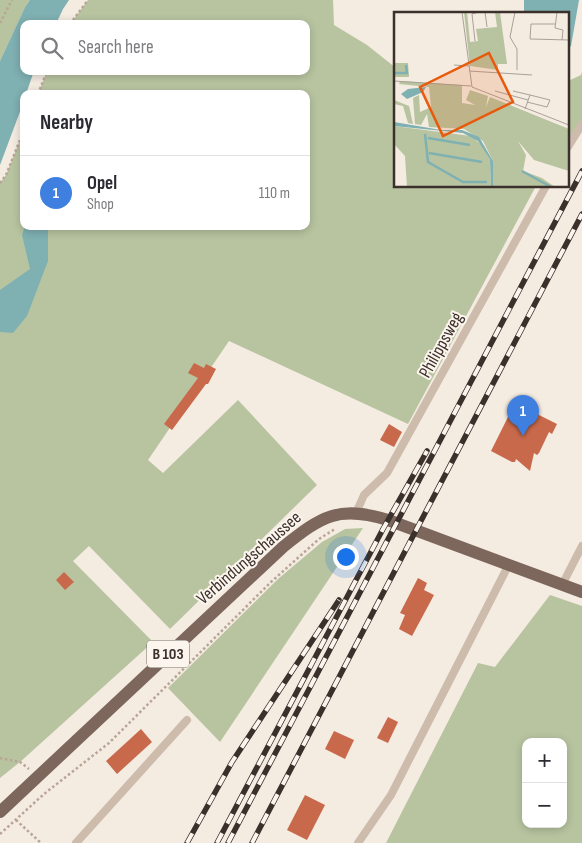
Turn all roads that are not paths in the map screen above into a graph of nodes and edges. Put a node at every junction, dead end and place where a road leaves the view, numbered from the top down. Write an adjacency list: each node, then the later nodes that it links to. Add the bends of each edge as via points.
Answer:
1 (582, 124): 2 (lane)
2 (570, 144)
3 (545, 188): 4 (lane, Philippsweg, via 387,473 364,495)
4 (352, 513): 6 (main road, Verbindungschaussee / B 103, via 388,520); 10 (main road, Verbindungschaussee / B 103, via 334,515 319,522 283,547)
5 (582, 546): 7 (lane)
6 (508, 566): 7 (main road, Verbindungschaussee / B 103); 12 (lane, via 391,796)
7 (562, 585): 8 (main road, Verbindungschaussee / B 103)
8 (582, 592)
9 (187, 720): 11 (lane)
10 (2, 810)
11 (76, 843)
12 (358, 843)

